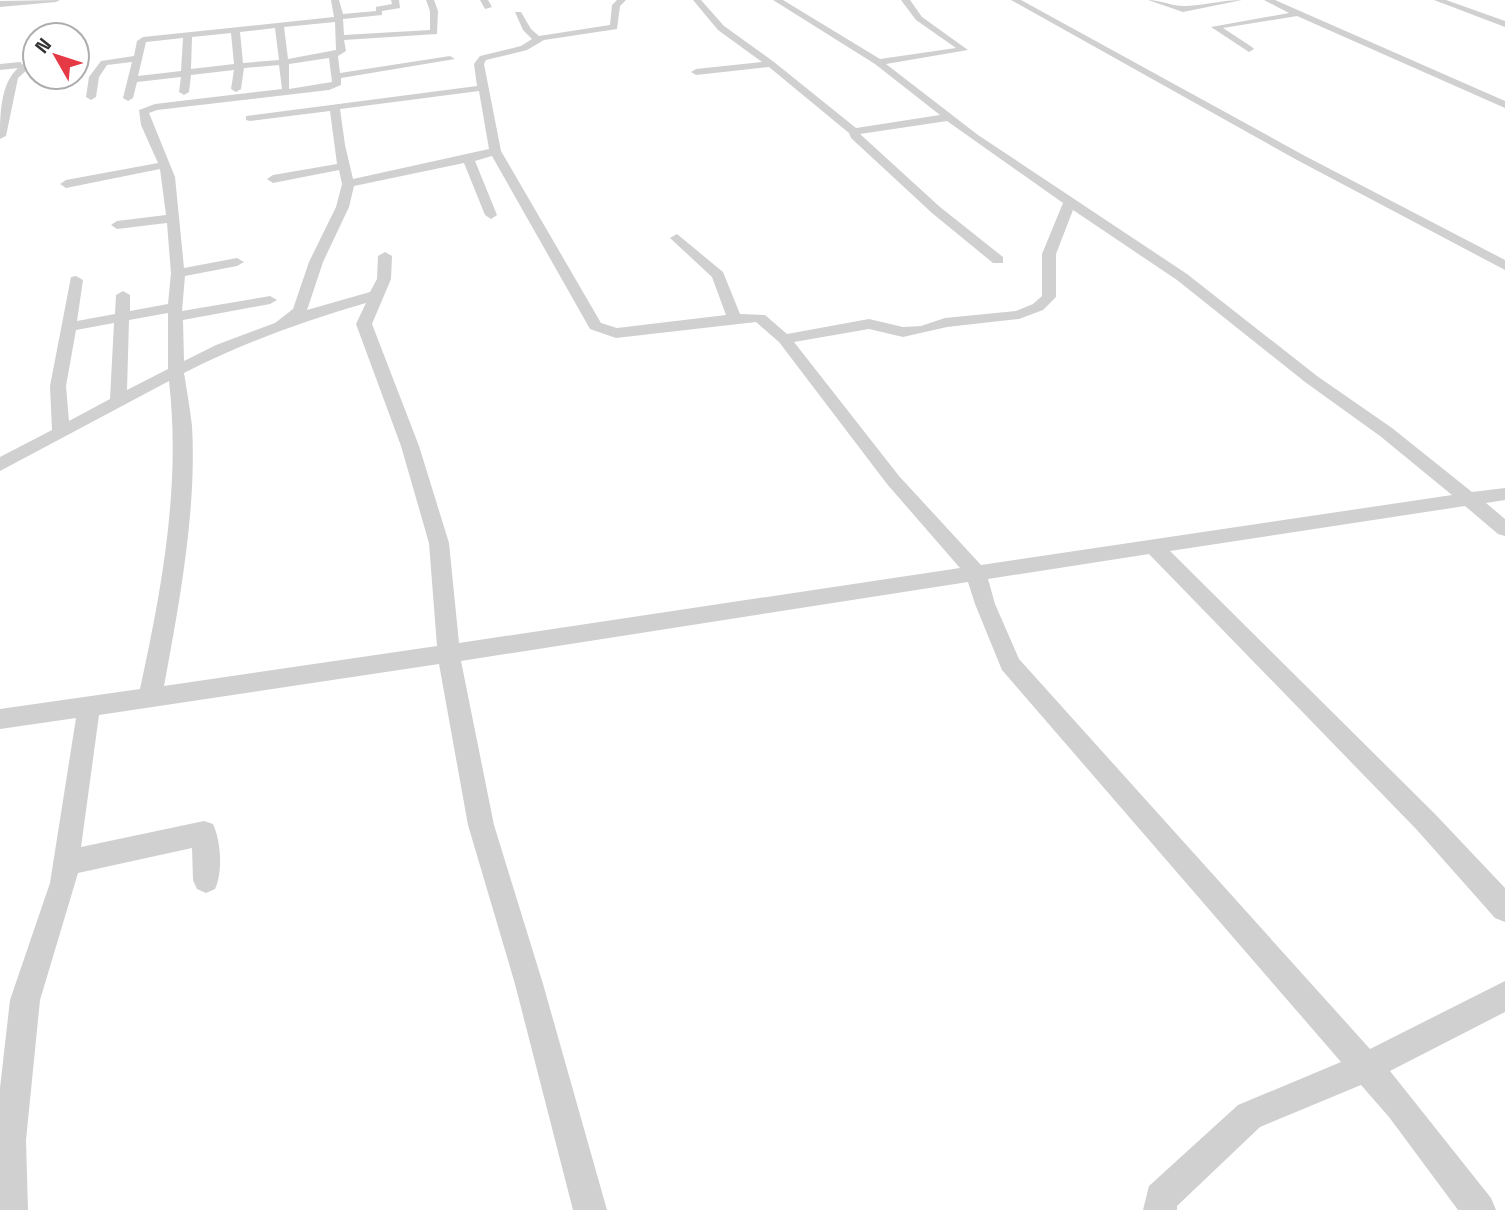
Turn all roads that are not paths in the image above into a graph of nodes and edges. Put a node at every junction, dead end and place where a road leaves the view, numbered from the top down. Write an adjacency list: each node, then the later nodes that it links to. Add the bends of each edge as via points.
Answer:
1 (32, 0): 15 (street)
2 (56, 0): 15 (street)
3 (335, 0): 19 (street)
4 (395, 0): 16 (street, via 397,6)
5 (430, 0): 26 (street, via 434,32)
6 (622, 0): 30 (street, via 616,5 614,27)
7 (696, 0): 43 (street, via 721,28)
8 (777, 0): 42 (street)
9 (905, 0): 42 (street, via 915,15 963,50)
10 (1015, 0): 78 (street)
11 (1152, 0): 12 (street, via 1178,9)
12 (1238, 0)
13 (1269, 0): 17 (street)
14 (1438, 0): 20 (street)
15 (0, 4)
16 (377, 7): 19 (street); 22 (street)
17 (1298, 13): 35 (street, via 1215,27); 56 (street)
18 (518, 14): 30 (street)
19 (339, 18): 21 (street); 26 (street)
20 (1505, 24)
21 (279, 25): 23 (street); 28 (street)
22 (384, 26)
23 (235, 30): 25 (street); 31 (street)
24 (326, 33): 26 (street)
25 (188, 34): 34 (street); 39 (street, via 143,40)
26 (338, 35): 38 (street, via 341,51)
27 (292, 36): 28 (street)
28 (280, 38): 29 (street); 41 (street)
29 (269, 39)
30 (538, 40): 51 (street, via 483,58 479,64)
31 (242, 43): 32 (street); 44 (street)
32 (224, 44)
33 (200, 47): 34 (street)
34 (188, 48): 36 (street); 47 (street)
35 (1249, 49)
36 (176, 50)
37 (151, 53): 39 (street)
38 (333, 55): 41 (street); 48 (street)
39 (138, 56): 49 (street); 54 (street, via 104,63 94,77)
40 (450, 59): 48 (street)
41 (284, 62): 44 (street); 50 (street)
42 (878, 62): 58 (street)
43 (771, 64): 46 (street); 60 (street)
44 (239, 66): 47 (street); 52 (street)
45 (0, 67): 61 (street, via 20,65 23,69 13,77)
46 (696, 72)
47 (186, 73): 49 (street); 53 (street)
48 (338, 76): 65 (street, via 336,84 323,89 148,109 144,112 146,125)
49 (132, 80): 55 (street)
50 (285, 87)
51 (482, 88): 57 (street); 62 (street)
52 (236, 89)
53 (184, 92)
54 (91, 97)
55 (128, 98)
56 (1505, 105)
57 (335, 108): 59 (street); 64 (street)
58 (950, 117): 60 (street); 70 (street)
59 (250, 118)
60 (854, 131): 76 (street, via 936,210)
61 (0, 136)
62 (495, 151): 63 (street); 87 (street, via 595,326 616,333)
63 (468, 159): 68 (street); 71 (street)
64 (344, 166): 66 (street); 68 (street)
65 (167, 171): 67 (street); 69 (street); 72 (street)
66 (273, 178)
67 (66, 184)
68 (348, 184): 86 (street, via 338,223)
69 (113, 187)
70 (1070, 202): 89 (street, via 1049,254 1049,297 1038,307 1019,315 945,323 922,331 869,324); 95 (street, via 1182,277)
71 (491, 215)
72 (172, 218): 73 (street); 79 (street)
73 (117, 225)
74 (677, 238): 87 (street, via 718,275)
75 (385, 256): 82 (street, via 384,279)
76 (998, 260)
77 (237, 262): 79 (street)
78 (1505, 266)
79 (178, 273): 84 (street)
80 (76, 279): 88 (street)
81 (123, 295): 85 (street)
82 (376, 295): 86 (street); 99 (street, via 364,324 410,446 439,543)
83 (270, 300): 84 (street)
84 (175, 312): 85 (street); 90 (street)
85 (121, 317): 88 (street); 91 (street)
86 (293, 319): 90 (street)
87 (735, 319): 89 (street, via 760,318)
88 (69, 327): 92 (street, via 58,386)
89 (785, 338): 98 (street, via 893,480)
90 (176, 371): 91 (street); 100 (street, via 183,427 181,486 172,588)
91 (118, 400): 92 (street)
92 (61, 432): 93 (street)
93 (0, 465)
94 (1505, 494): 95 (street)
95 (1470, 499): 96 (street); 97 (street)
96 (1505, 529)
97 (1152, 545): 98 (street); 105 (street)
98 (976, 572): 99 (street); 107 (street, via 1010,664)
99 (449, 656): 100 (street); 109 (street, via 481,825)
100 (150, 698): 101 (street)
101 (89, 706): 102 (street); 103 (street)
102 (0, 719)
103 (65, 863): 104 (street, via 205,833); 108 (street, via 25,1000 10,1140)
104 (206, 880)
105 (1505, 908)
106 (1505, 996): 107 (street)
107 (1366, 1067): 110 (street, via 1248,1116 1161,1198); 111 (street)
108 (11, 1210)
109 (590, 1210)
110 (1160, 1210)
111 (1479, 1210)

